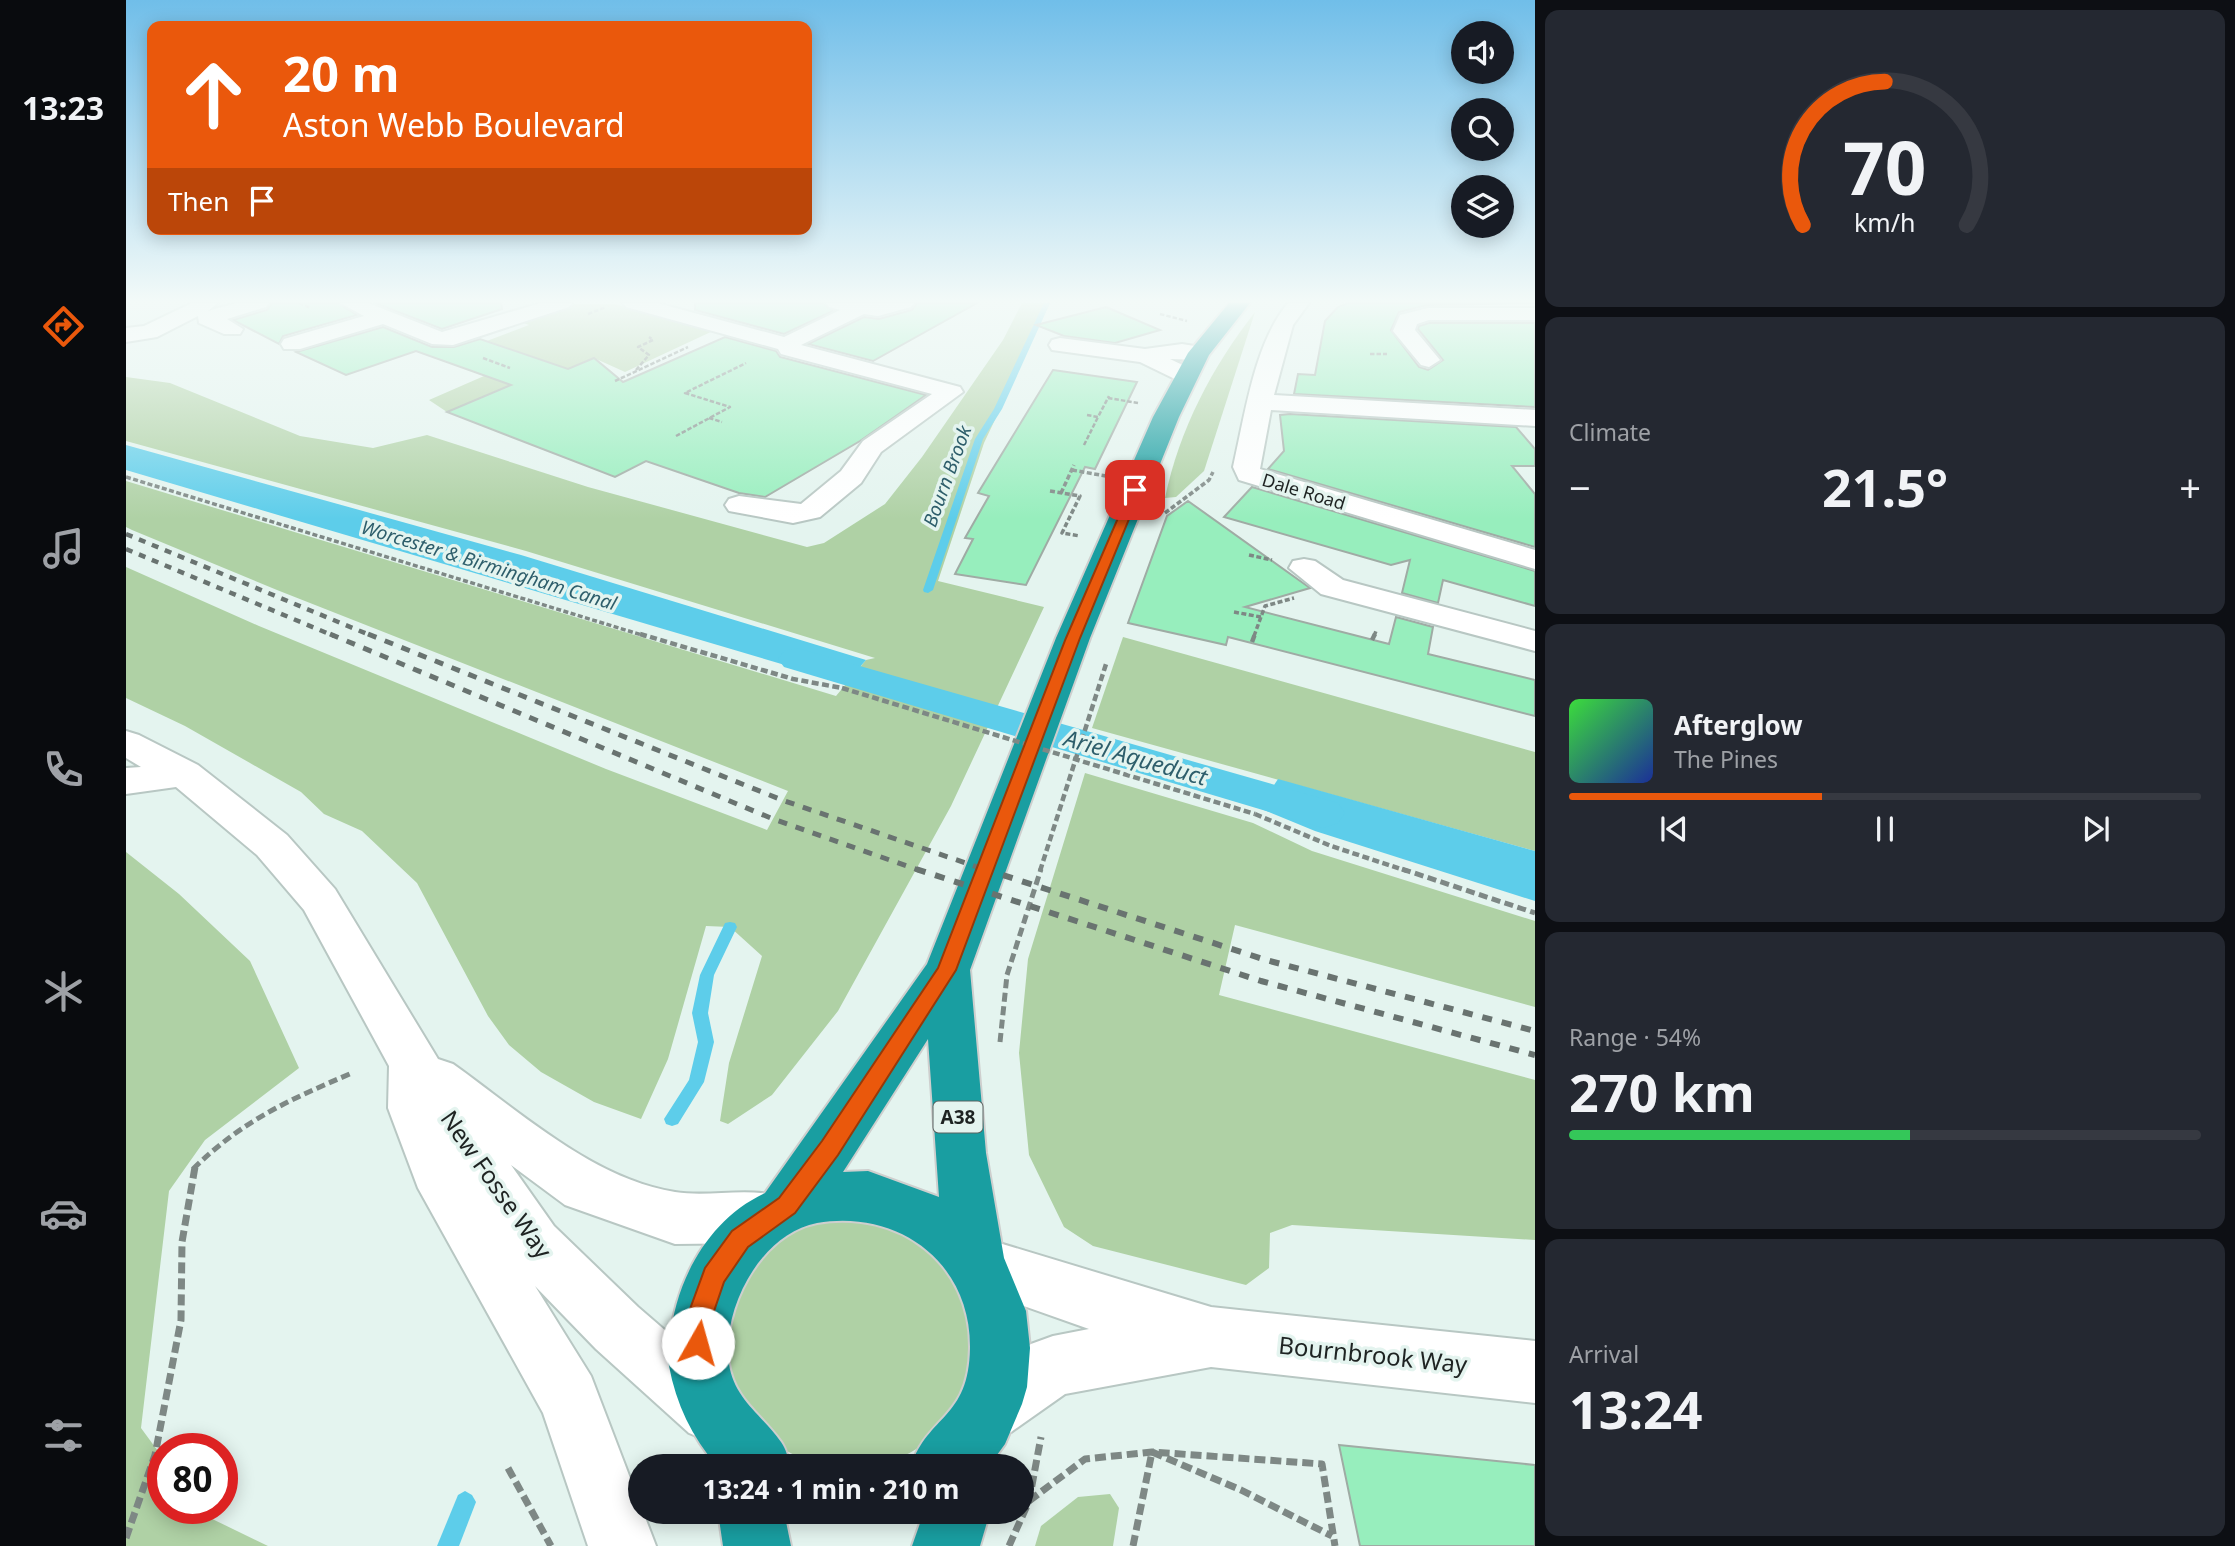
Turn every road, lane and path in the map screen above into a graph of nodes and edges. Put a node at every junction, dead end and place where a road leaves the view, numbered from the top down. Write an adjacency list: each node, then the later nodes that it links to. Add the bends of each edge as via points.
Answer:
1 (629, 375): 6 (path)
2 (722, 375): 11 (path, via 685,393 730,407)
3 (888, 375): 21 (street, via 951,392 872,447 851,477 810,511)
4 (1187, 375): 36 (highway, A38, via 1073,638)
5 (1268, 375): 7 (street, Dale Road)
6 (615, 382)
7 (1260, 402): 12 (street); 24 (street, Dale Road, via 1246,467 1249,474)
8 (1146, 404): 10 (path, via 1109,397)
9 (1087, 415): 10 (path)
10 (1098, 417): 15 (path)
11 (709, 418): 13 (path); 14 (path)
12 (1535, 418)
13 (722, 422)
14 (676, 436)
15 (1084, 445)
16 (1214, 470): 22 (path, via 1209,480)
17 (126, 477): 35 (path, bridge, via 682,647 842,688 1255,814 1331,846)
18 (1112, 477): 20 (path, via 1073,468)
19 (1050, 491): 20 (path)
20 (1061, 493): 23 (path, via 1080,496 1062,533)
21 (739, 505)
22 (1162, 516)
23 (1085, 537)
24 (1535, 560)
25 (1304, 568): 26 (street)
26 (1332, 587): 28 (path, via 1265,606); 29 (street)
27 (1234, 612): 28 (path)
28 (1261, 617): 30 (path)
29 (1535, 641)
30 (1252, 642)
31 (1109, 656): 37 (path, via 1007,975)
32 (126, 743): 33 (street, New Fosse Way)
33 (184, 774): 34 (street); 38 (street, New Fosse Way, via 272,845 320,900)
34 (126, 781)
35 (1535, 913)
36 (947, 970): 40 (highway, A38, via 830,1148); 41 (highway, A38, via 960,1153)
37 (1000, 1055)
38 (413, 1063): 40 (street, New Fosse Way, via 584,1188 676,1218); 47 (street, New Fosse Way, via 534,1245); 59 (street, New Fosse Way, via 414,1108 445,1188 569,1398)
39 (352, 1073): 57 (path, via 273,1107 221,1142 193,1169 182,1242 181,1320 155,1455)
40 (777, 1211): 41 (highway, A38, via 817,1197 862,1194 906,1205 946,1228); 48 (highway, A38, via 740,1239 714,1276 699,1320 698,1365)
41 (976, 1263): 42 (street); 45 (highway, A38, via 997,1308 1002,1359)
42 (1211, 1337): 43 (street); 44 (street, Bournbrook Way)
43 (1054, 1366): 45 (street); 51 (path)
44 (1535, 1371)
45 (980, 1438): 49 (highway, A38)
46 (1152, 1452): 52 (path, via 1086,1459); 56 (path); 56 (path, via 1321,1464); 63 (path)
47 (734, 1454)
48 (738, 1454)
49 (959, 1454)
50 (508, 1468): 58 (path)
51 (1034, 1474)
52 (1034, 1497)
53 (753, 1524): 60 (highway, A38)
54 (953, 1524): 61 (highway)
55 (1019, 1524): 62 (path)
56 (1333, 1536): 64 (path)
57 (126, 1538)
58 (551, 1546)
59 (622, 1546)
60 (757, 1546)
61 (946, 1546)
62 (1009, 1546)
63 (1133, 1546)
64 (1335, 1546)

